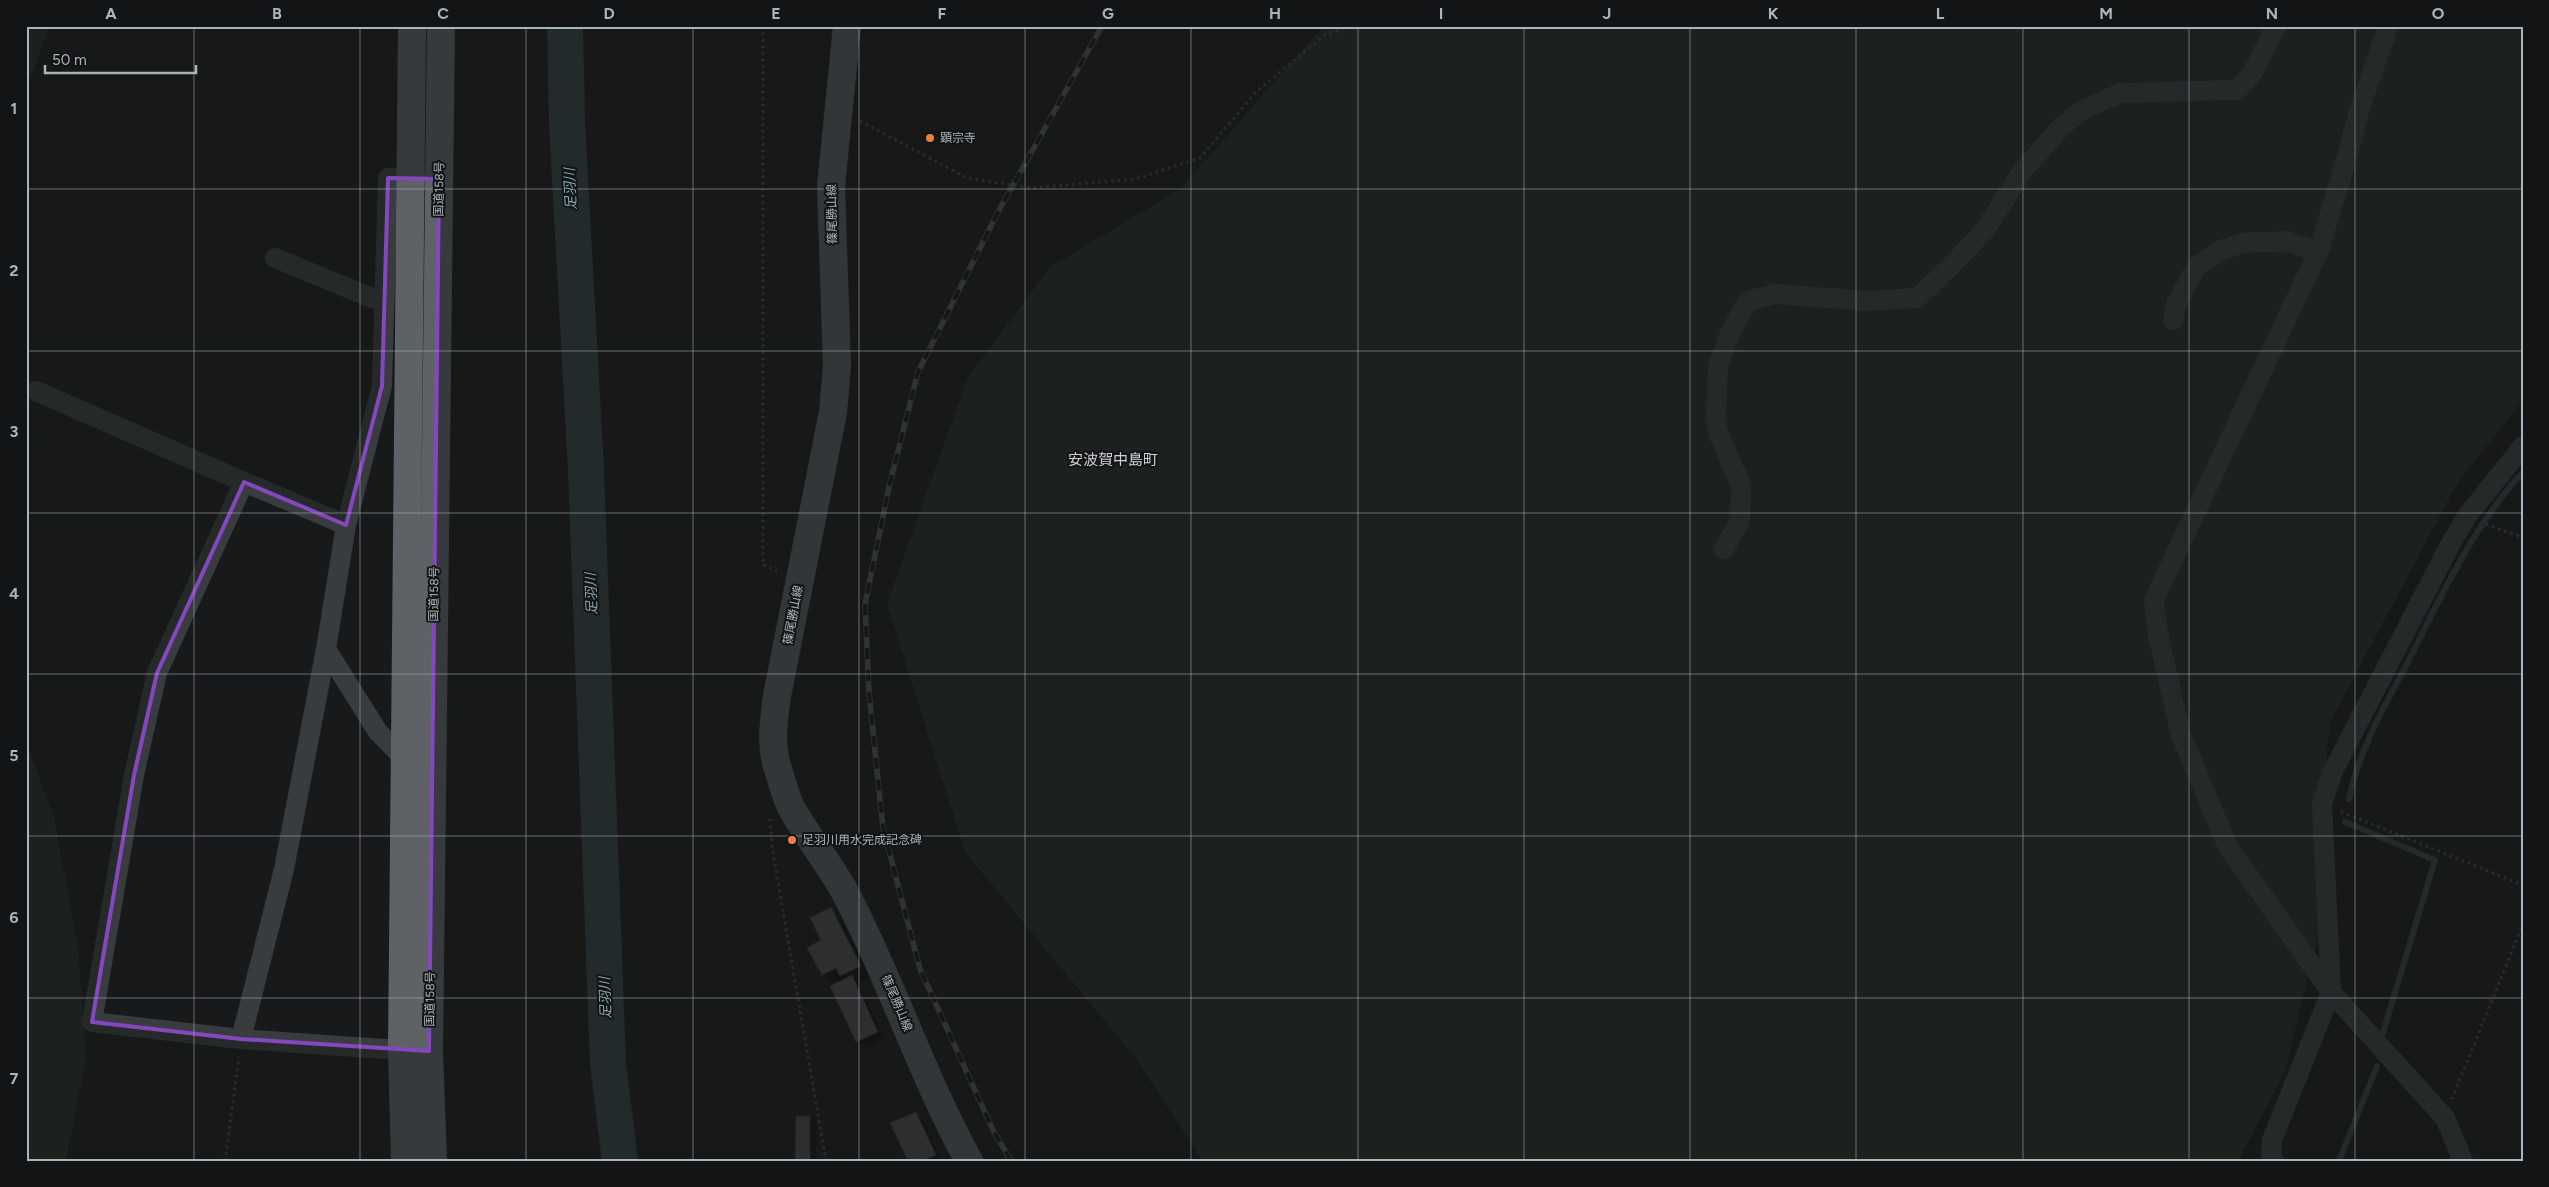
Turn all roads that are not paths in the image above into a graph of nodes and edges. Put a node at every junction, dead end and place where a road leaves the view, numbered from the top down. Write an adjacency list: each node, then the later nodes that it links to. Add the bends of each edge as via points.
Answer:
1 (412, 26): 6 (highway)
2 (441, 26): 7 (highway, 国道158号)
3 (847, 26): 25 (main road, 篠尾勝山線, via 831,186 837,366 833,412 771,738 791,808 846,895 888,980 941,1107)
4 (2277, 26): 16 (street, via 2251,78 2237,90 2120,93 2081,111 2061,127 2024,169 1984,231 1917,298 1868,301 1775,294 1748,302 1730,333 1718,367 1718,432 1741,486 1740,521)
5 (2388, 26): 8 (street)
6 (410, 178): 7 (street); 10 (street, via 388,178); 18 (highway)
7 (439, 179): 22 (highway, 国道158号)
8 (2318, 252): 11 (street, via 2286,242 2243,243 2221,250 2197,266 2176,304); 19 (street, via 2154,600 2158,634 2181,735 2228,847)
9 (275, 258): 10 (street)
10 (384, 303): 15 (street, via 382,386)
11 (2173, 320)
12 (36, 391): 14 (street)
13 (2523, 446): 19 (street, via 2467,516 2450,543 2333,771 2322,804)
14 (244, 482): 15 (street); 20 (street, via 157,674 134,775 92,1022)
15 (346, 525): 17 (street)
16 (1724, 549)
17 (326, 649): 18 (street, via 378,732); 20 (street, via 284,869)
18 (406, 760): 21 (highway)
19 (2331, 992): 26 (street, via 2272,1140 2271,1156); 27 (street, via 2445,1118)
20 (241, 1039): 21 (street)
21 (402, 1050): 22 (street); 23 (highway)
22 (429, 1052): 24 (highway, 国道158号)
23 (405, 1161)
24 (433, 1161)
25 (969, 1161)
26 (2274, 1161)
27 (2463, 1161)

